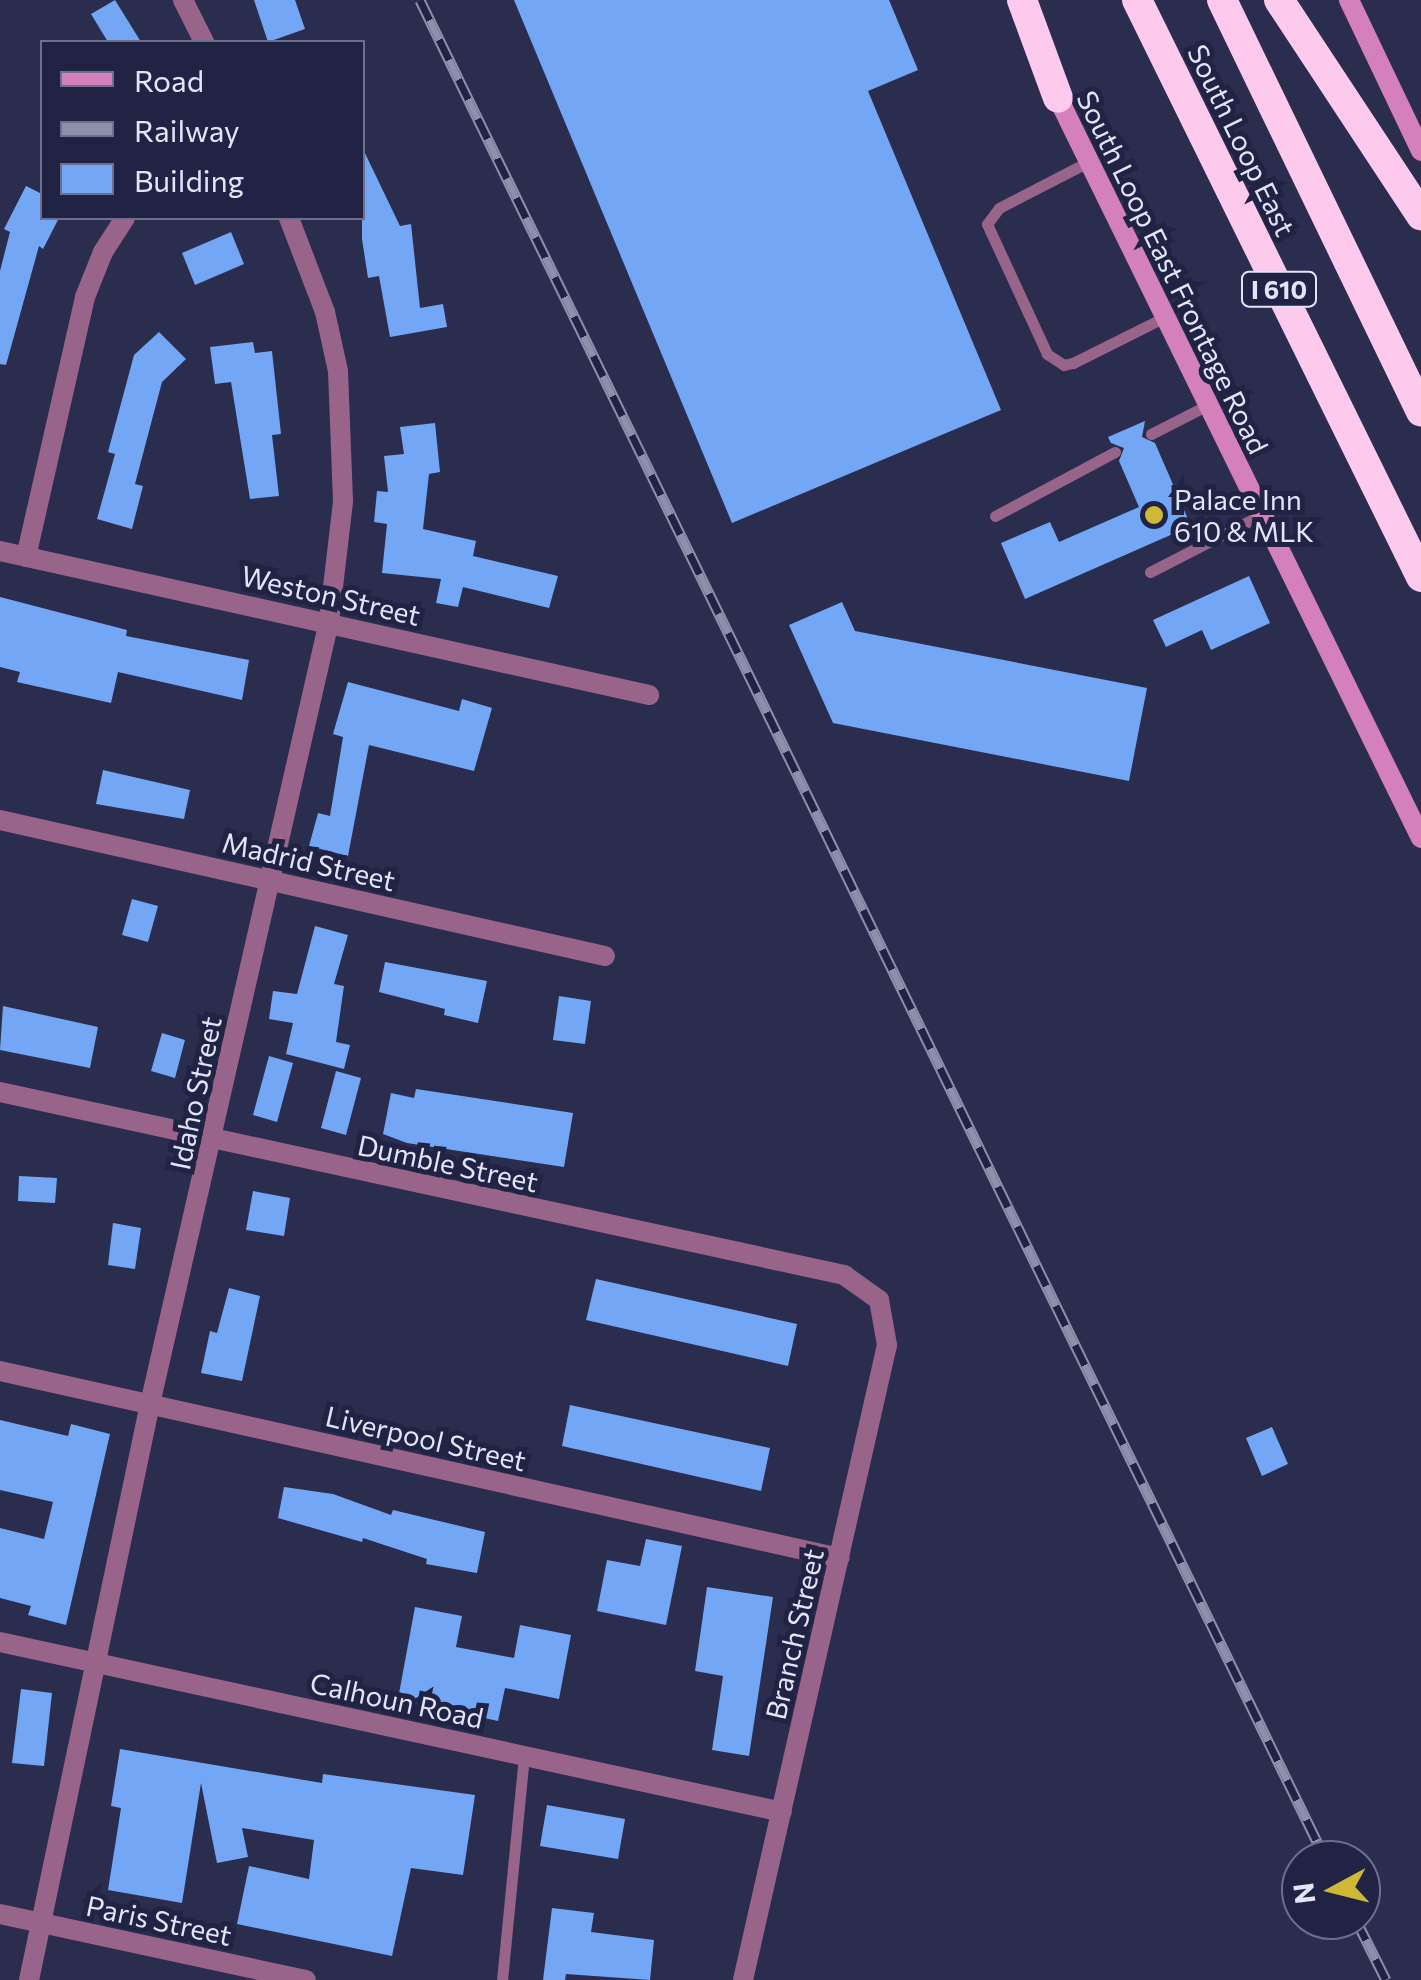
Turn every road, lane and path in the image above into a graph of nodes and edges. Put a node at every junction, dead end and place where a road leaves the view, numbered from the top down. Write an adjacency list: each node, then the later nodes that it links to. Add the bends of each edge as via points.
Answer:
1 (183, 0): 8 (street)
2 (1008, 0): 9 (main road, South Loop East Frontage Road)
3 (1022, 0): 9 (highway)
4 (1136, 0): 25 (highway, South Loop East / I 610)
5 (1222, 0): 17 (highway, South Loop East / I 610)
6 (1279, 0): 12 (highway)
7 (1348, 0): 10 (main road)
8 (203, 40)
9 (1058, 98): 11 (main road, South Loop East Frontage Road)
10 (1421, 151)
11 (1088, 162): 15 (main road, South Loop East Frontage Road); 15 (lane, via 1000,208 987,224 1038,337 1047,354 1073,364)
12 (1421, 215)
13 (125, 220): 23 (street, via 85,296)
14 (290, 220): 26 (street, Idaho Street, via 325,312 338,371 343,501)
15 (1165, 317): 16 (main road, South Loop East Frontage Road)
16 (1208, 405): 18 (lane); 20 (main road, South Loop East Frontage Road)
17 (1421, 411)
18 (1151, 434)
19 (1115, 452): 21 (lane)
20 (1261, 515): 24 (lane); 29 (main road, South Loop East Frontage Road)
21 (995, 516)
22 (0, 551): 23 (street, Weston Street)
23 (26, 557): 26 (street, Weston Street)
24 (1150, 572)
25 (1421, 578)
26 (328, 621): 27 (street, Weston Street); 30 (street, Idaho Street)
27 (650, 694)
28 (0, 820): 30 (street, Madrid Street)
29 (1421, 838)
30 (268, 880): 31 (street, Madrid Street); 33 (street, Idaho Street)
31 (605, 956)
32 (0, 1092): 33 (street, Dumble Street)
33 (214, 1140): 34 (street, Dumble Street, via 844,1275); 36 (street, Idaho Street)
34 (879, 1300): 37 (street, Branch Street, via 887,1345)
35 (0, 1371): 36 (street, Liverpool Street)
36 (150, 1404): 37 (street, Liverpool Street); 39 (street, Idaho Street)
37 (839, 1558): 41 (street, Branch Street)
38 (0, 1642): 39 (street, Calhoun Road)
39 (98, 1663): 40 (street, Calhoun Road); 43 (street, Idaho Street)
40 (524, 1756): 41 (street, Calhoun Road); 46 (lane)
41 (782, 1812): 47 (street, Branch Street)
42 (0, 1914): 43 (street, Paris Street)
43 (41, 1923): 44 (street, Idaho Street); 45 (street, Paris Street)
44 (30, 1980)
45 (306, 1980)
46 (502, 1980)
47 (743, 1980)

